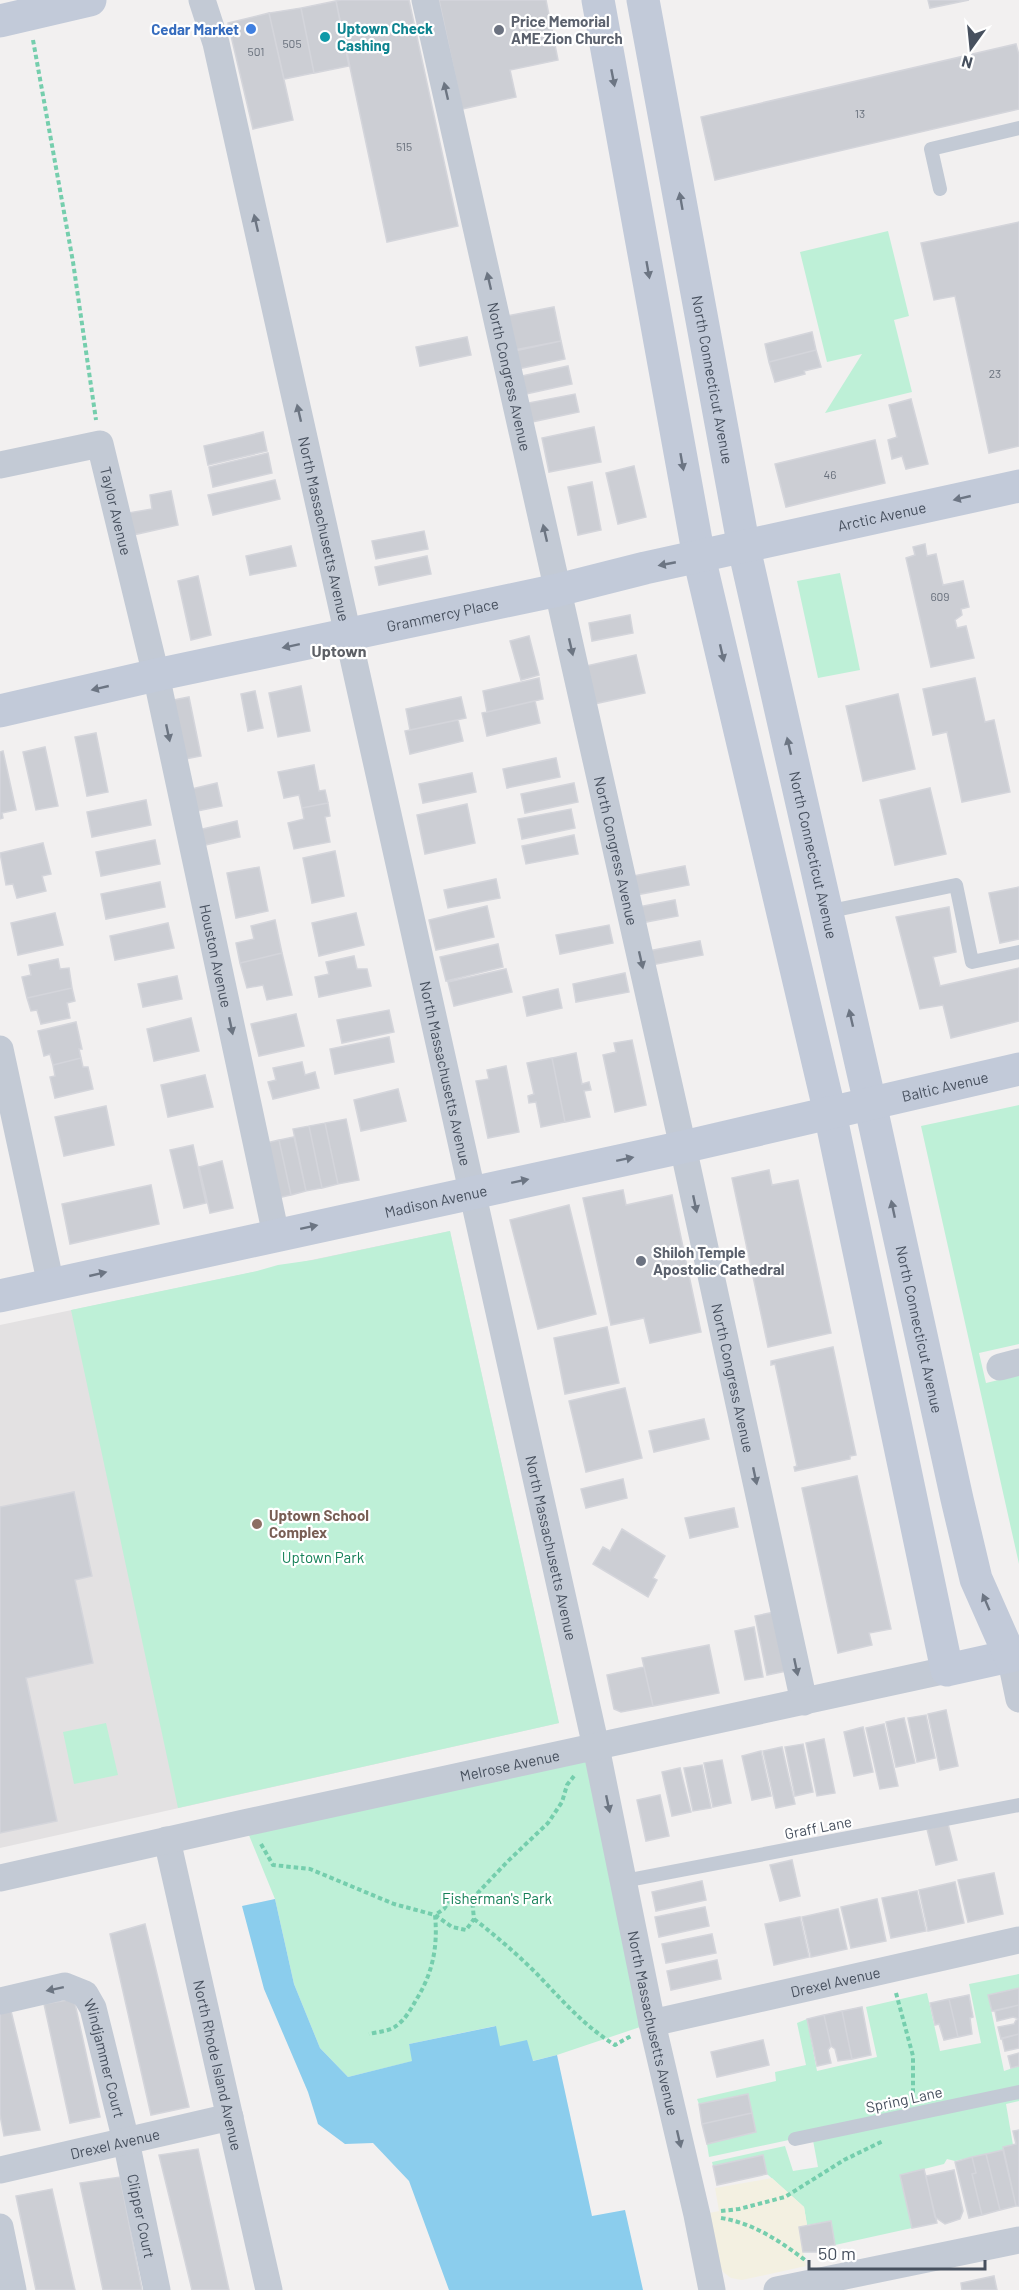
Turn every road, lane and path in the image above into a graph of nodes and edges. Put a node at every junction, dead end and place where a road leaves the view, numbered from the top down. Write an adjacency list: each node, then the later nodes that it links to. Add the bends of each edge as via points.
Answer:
1 (90, 0): 6 (street)
2 (202, 0): 15 (street, North Massachusetts Avenue, one-way to 2, via 219,54)
3 (425, 0): 14 (street, North Congress Avenue, one-way to 3)
4 (598, 0): 13 (street, one-way to 13)
5 (643, 0): 12 (street, North Connecticut Avenue, one-way to 5)
6 (14, 18): 9 (path, via 73,262)
7 (1019, 128): 8 (lane, via 930,149)
8 (940, 189)
9 (100, 444): 10 (street, Taylor Avenue); 16 (street, Taylor Avenue)
10 (0, 465)
11 (1019, 486): 12 (street, Arctic Avenue, one-way to 12)
12 (744, 548): 13 (street, Grammercy Place); 18 (street, North Connecticut Avenue, one-way to 12)
13 (699, 557): 14 (street, Grammercy Place, one-way to 14); 23 (street, one-way to 23)
14 (558, 590): 15 (street, Grammercy Place); 24 (street, North Congress Avenue, one-way to 24)
15 (348, 634): 16 (street, Grammercy Place, one-way to 16); 25 (street, North Massachusetts Avenue)
16 (156, 675): 17 (street, Grammercy Place, one-way to 17); 26 (street, Houston Avenue, one-way to 26)
17 (0, 711)
18 (826, 912): 19 (lane, via 956,885 972,962); 22 (street, North Connecticut Avenue, one-way to 18)
19 (1019, 952)
20 (0, 1049): 27 (street)
21 (1019, 1070): 22 (street, Baltic Avenue)
22 (870, 1103): 23 (street, Madison Avenue); 29 (street, North Connecticut Avenue, one-way to 22, via 976,1579)
23 (830, 1113): 24 (street, Madison Avenue); 30 (street)
24 (682, 1147): 25 (street, Madison Avenue, one-way to 24); 32 (street, North Congress Avenue, one-way to 32)
25 (473, 1191): 26 (street, Madison Avenue, one-way to 25); 33 (street, North Massachusetts Avenue)
26 (276, 1234): 27 (street, Madison Avenue, one-way to 26)
27 (51, 1285): 28 (street, Madison Avenue)
28 (0, 1296)
29 (1014, 1655): 30 (street, Melrose Avenue); 31 (street, North Connecticut Avenue)
30 (947, 1670): 32 (street, Melrose Avenue)
31 (1019, 1699)
32 (804, 1702): 33 (street, Melrose Avenue)
33 (596, 1747): 35 (street, Melrose Avenue); 38 (street, North Massachusetts Avenue, one-way to 38); 39 (path, via 567,1785 562,1803 548,1823)
34 (1019, 1805): 38 (lane, Graff Lane)
35 (244, 1822): 36 (street, Melrose Avenue); 40 (path, via 273,1865 310,1869 394,1904)
36 (167, 1840): 37 (street, Melrose Avenue); 47 (street, North Rhode Island Avenue)
37 (0, 1878)
38 (624, 1881): 44 (street, North Massachusetts Avenue)
39 (472, 1899): 40 (path, via 450,1900); 41 (path)
40 (435, 1915): 41 (path, via 452,1927 466,1930); 45 (path, via 437,1936 426,1985 395,2027)
41 (474, 1919): 44 (path, via 516,1954 599,2036 615,2045)
42 (1019, 1940): 44 (street, Drexel Avenue)
43 (0, 2001): 49 (street, Windjammer Court, one-way to 43, via 93,2008 85,1994 65,1986)
44 (652, 2023): 51 (street, North Massachusetts Avenue, one-way to 51)
45 (369, 2034)
46 (1019, 2092): 48 (lane, Spring Lane)
47 (230, 2116): 49 (street, Drexel Avenue); 57 (street, North Rhode Island Avenue)
48 (795, 2139)
49 (126, 2141): 50 (street, Drexel Avenue); 56 (street, Clipper Court)
50 (0, 2170)
51 (697, 2215): 54 (path, via 735,2221 779,2240); 58 (street, North Massachusetts Avenue)
52 (0, 2227): 55 (street)
53 (1019, 2240): 54 (street)
54 (847, 2282): 59 (street)
55 (13, 2290)
56 (157, 2290)
57 (269, 2290)
58 (712, 2290)
59 (777, 2290)

